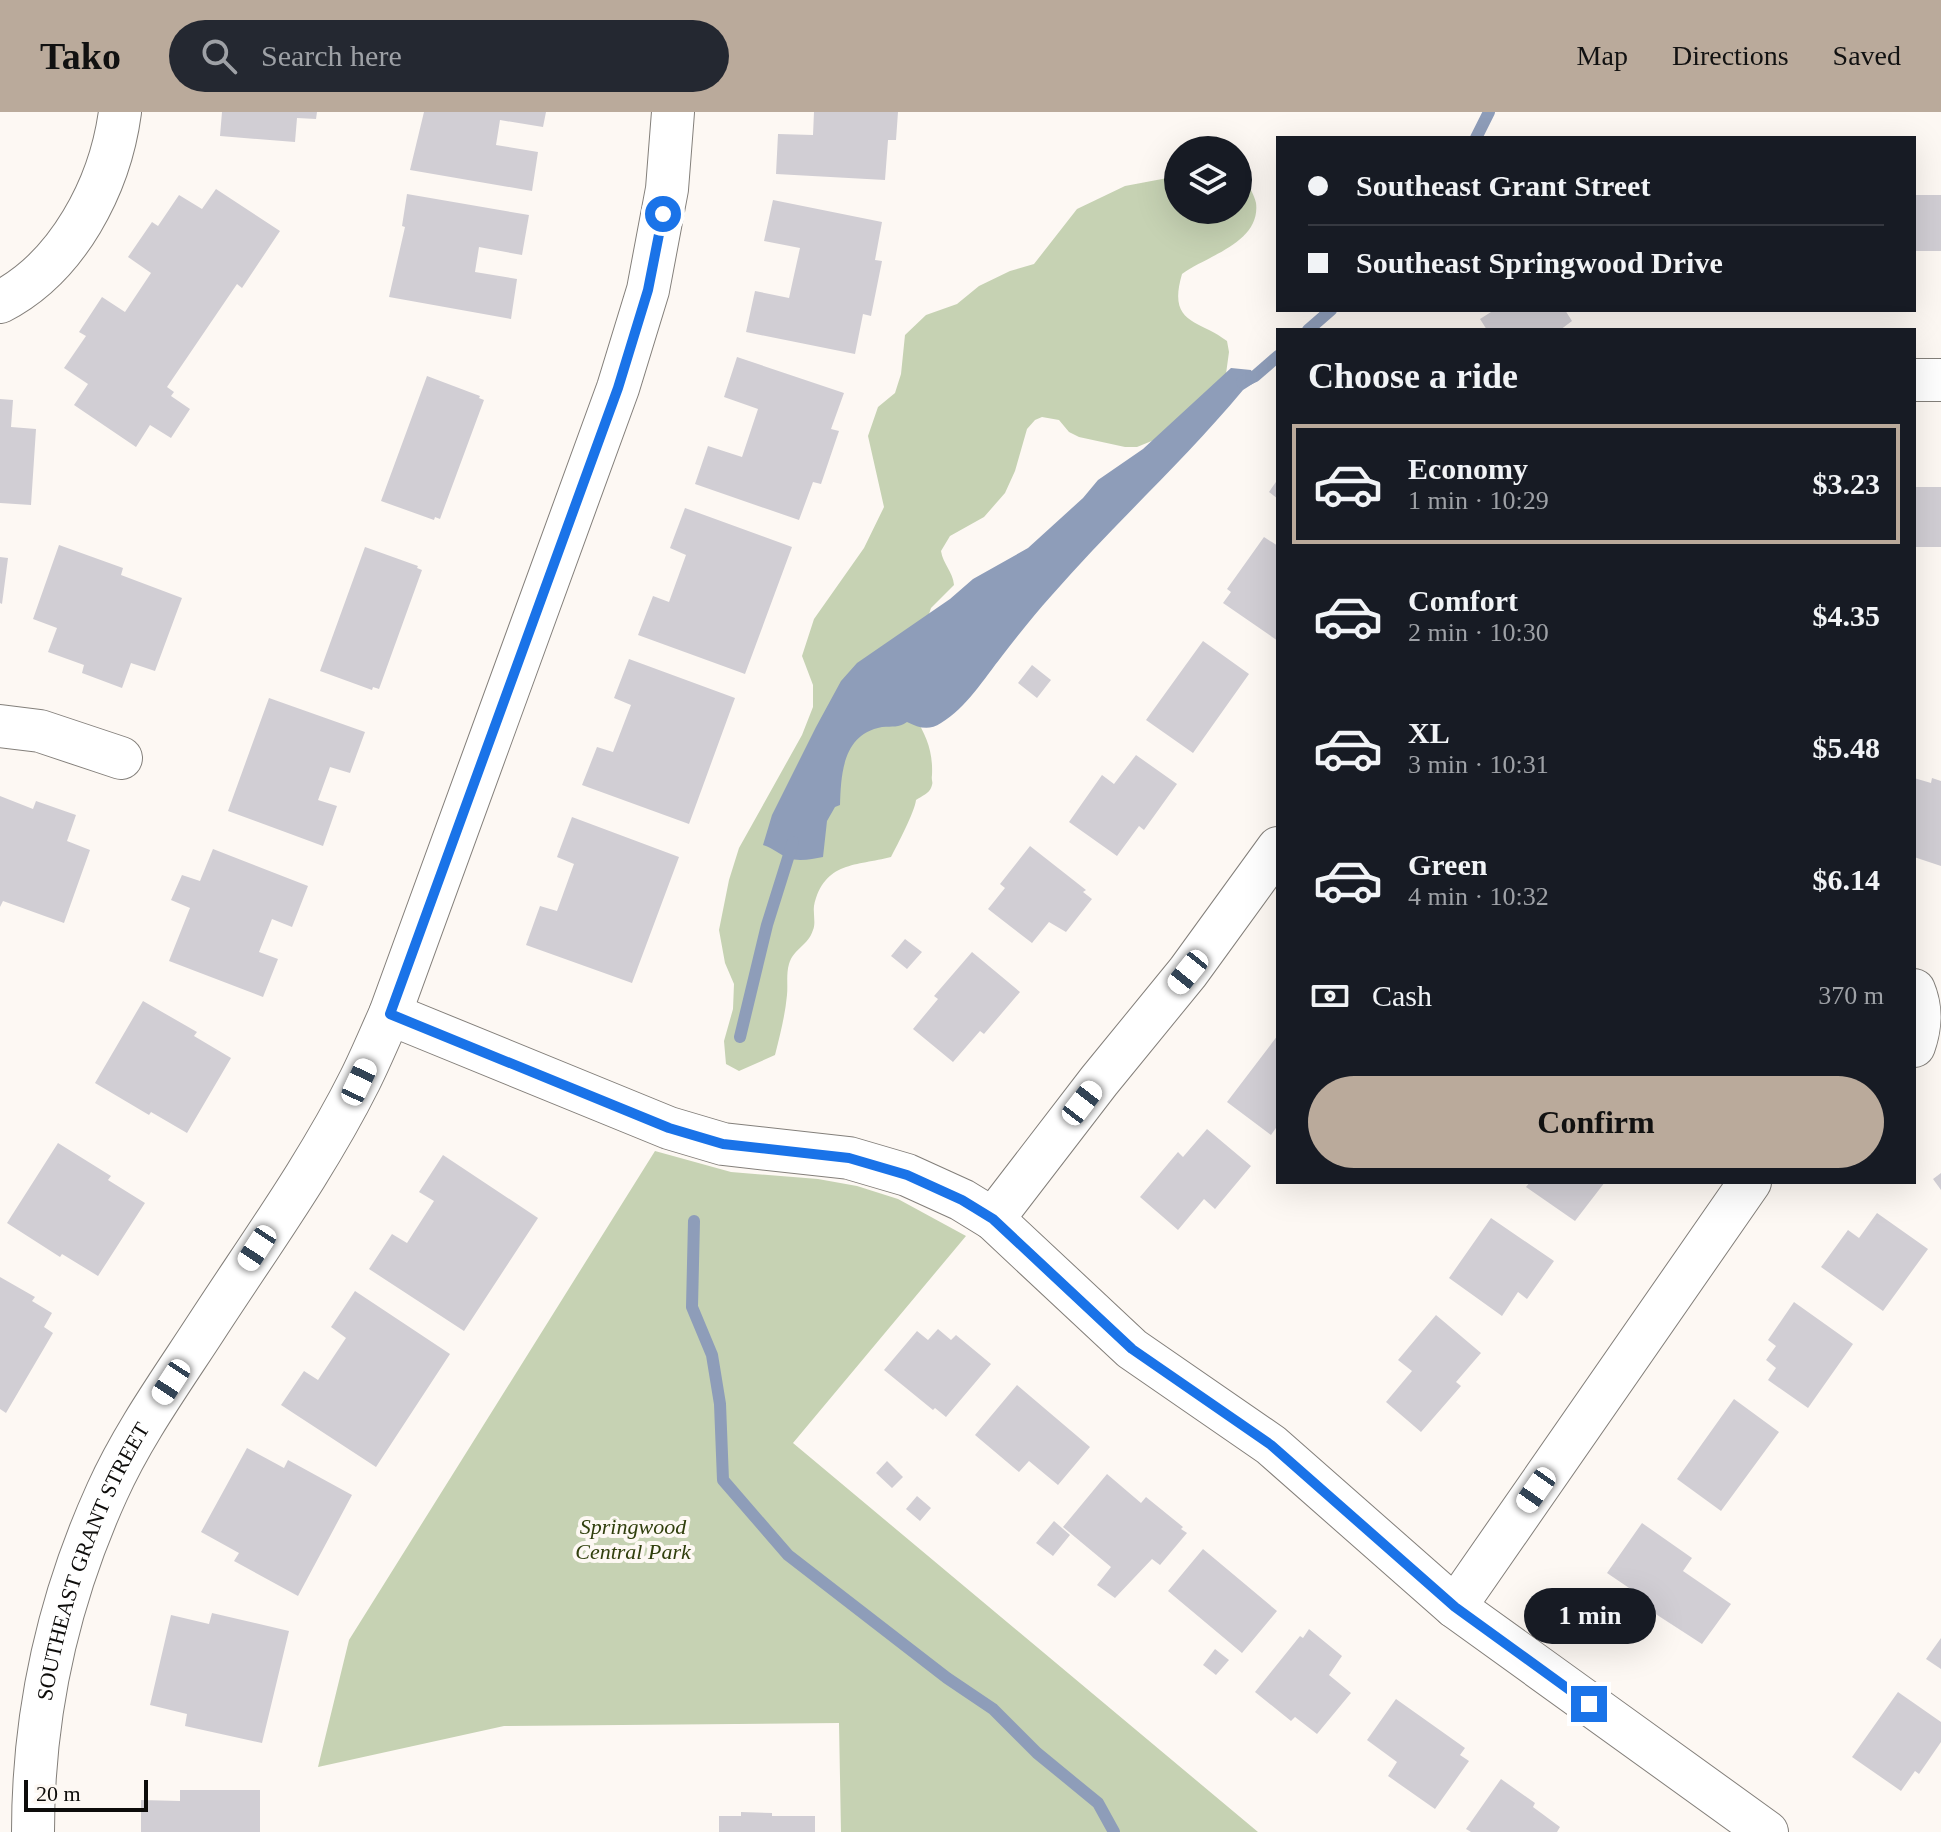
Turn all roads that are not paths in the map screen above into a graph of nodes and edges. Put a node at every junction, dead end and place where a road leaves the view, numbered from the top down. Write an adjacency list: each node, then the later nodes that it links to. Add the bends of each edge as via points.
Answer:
1 (120, 112): 3 (street, via 101,181 80,225 25,289)
2 (673, 112): 10 (street, SOUTHEAST GRANT STREET, via 667,189 648,290 618,388)
3 (0, 302)
4 (1916, 380): 5 (street)
5 (1941, 380)
6 (0, 726): 7 (street, via 40,731)
7 (121, 758)
8 (1276, 851): 13 (street, via 1188,972)
9 (1916, 997): 11 (street)
10 (390, 1014): 13 (street, via 669,1128 723,1144 880,1166); 15 (street, SOUTHEAST GRANT STREET, via 310,1168 153,1409 108,1490 74,1571 51,1651 35,1765)
11 (1916, 1041)
12 (1749, 1184): 14 (street)
13 (993, 1219): 14 (street, via 1132,1349 1271,1445)
14 (1455, 1607): 16 (street)
15 (33, 1832)
16 (1767, 1832)

